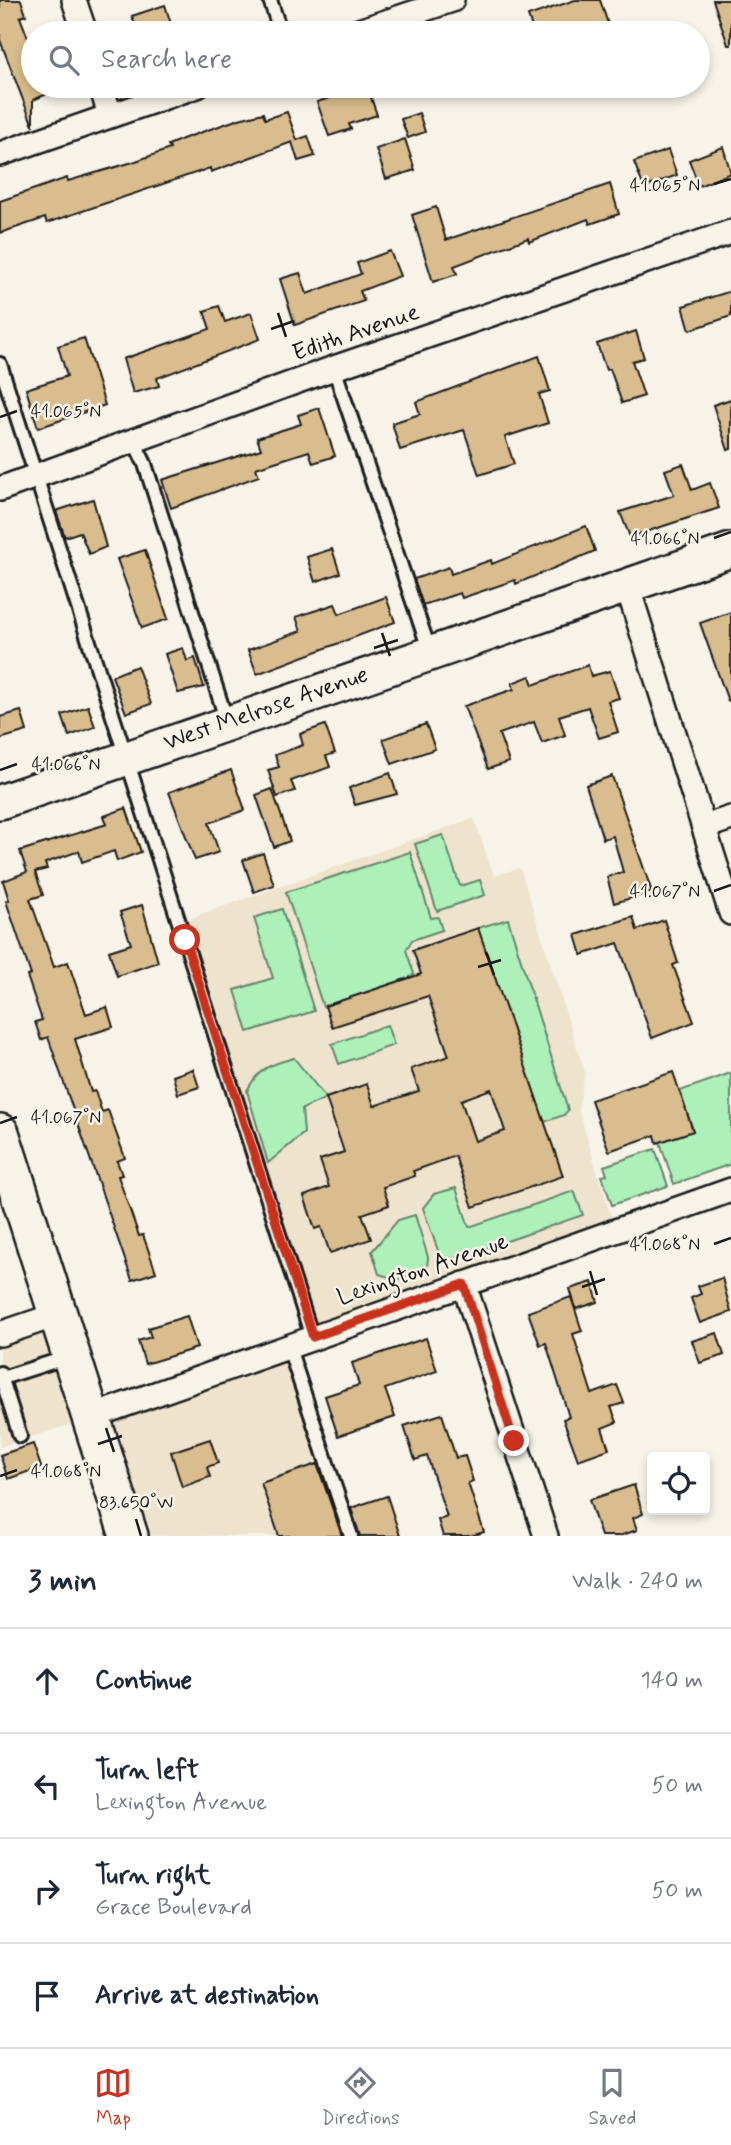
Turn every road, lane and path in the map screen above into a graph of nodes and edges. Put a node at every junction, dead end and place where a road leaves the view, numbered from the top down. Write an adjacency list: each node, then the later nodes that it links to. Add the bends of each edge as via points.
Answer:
1 (74, 0): 4 (street)
2 (270, 0): 5 (lane)
3 (452, 0): 6 (street)
4 (81, 21)
5 (277, 21)
6 (389, 21)
7 (105, 98): 9 (street)
8 (161, 98): 9 (street)
9 (110, 115): 10 (street)
10 (0, 154)
11 (731, 232): 13 (street, Edith Avenue)
12 (0, 365): 15 (lane)
13 (334, 368): 14 (street, Edith Avenue); 19 (lane)
14 (134, 441): 15 (street, Edith Avenue); 20 (lane)
15 (37, 476): 16 (street, Edith Avenue); 21 (lane)
16 (0, 489)
17 (731, 550): 18 (street, West Melrose Avenue)
18 (627, 585): 19 (street, West Melrose Avenue); 24 (street)
19 (430, 652): 20 (street, West Melrose Avenue)
20 (227, 722): 21 (street, West Melrose Avenue)
21 (126, 758): 22 (street, West Melrose Avenue); 31 (lane)
22 (0, 802)
23 (731, 818): 24 (street)
24 (704, 827): 25 (street)
25 (731, 913)
26 (0, 1133): 29 (main road)
27 (731, 1190): 28 (street, Lexington Avenue)
28 (464, 1284): 31 (street, Lexington Avenue); 39 (street)
29 (59, 1314): 30 (street); 33 (main road)
30 (0, 1334)
31 (313, 1337): 32 (street, Lexington Avenue)
32 (288, 1346): 35 (street, Lexington Avenue); 38 (lane)
33 (72, 1356): 34 (lane); 35 (main road)
34 (1, 1376): 36 (lane)
35 (93, 1416): 37 (main road)
36 (20, 1436)
37 (130, 1536)
38 (351, 1536)
39 (546, 1536)

